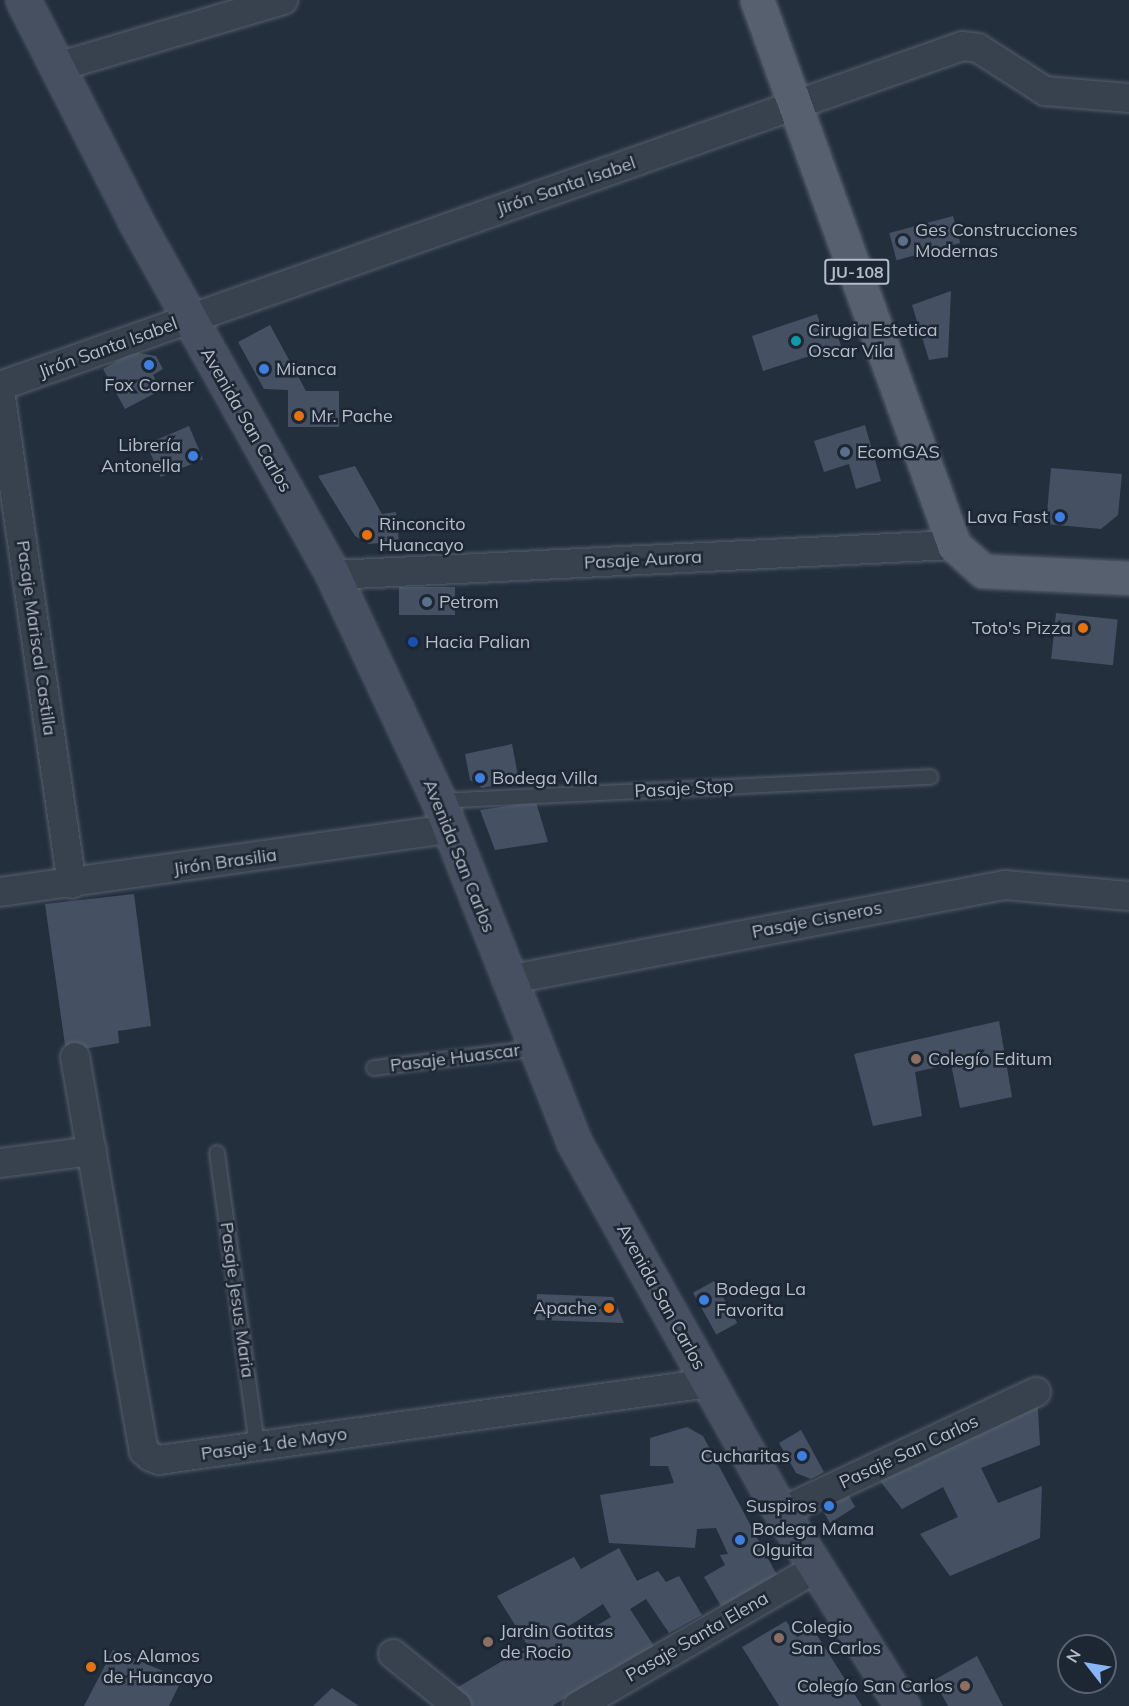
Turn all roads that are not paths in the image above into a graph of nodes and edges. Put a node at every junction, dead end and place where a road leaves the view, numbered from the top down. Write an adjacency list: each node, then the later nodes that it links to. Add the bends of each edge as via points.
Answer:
1 (23, 0): 4 (main road, Avenida San Carlos)
2 (283, 0): 4 (street)
3 (757, 0): 6 (main road, JU-108)
4 (57, 67): 7 (main road, Avenida San Carlos)
5 (1129, 98): 6 (street, Jirón Santa Isabel, via 1045,91 984,51 962,46)
6 (798, 104): 7 (street, Jirón Santa Isabel); 10 (main road, JU-108)
7 (189, 319): 8 (street, Jirón Santa Isabel); 11 (main road, Avenida San Carlos)
8 (0, 386)
9 (0, 391): 15 (street, Pasaje Mariscal Castilla)
10 (954, 545): 11 (street, Pasaje Aurora); 12 (main road, JU-108, via 983,571)
11 (333, 575): 14 (main road, Avenida San Carlos)
12 (1129, 578)
13 (930, 777): 14 (lane, Pasaje Stop)
14 (444, 815): 15 (street, Jirón Brasilia); 18 (main road, Avenida San Carlos)
15 (72, 884): 16 (street, Jirón Brasilia)
16 (0, 892)
17 (1129, 896): 18 (street, Pasaje Cisneros, via 1005,885)
18 (507, 980): 19 (main road, Avenida San Carlos)
19 (536, 1048): 21 (lane, Pasaje Huascar); 25 (main road, Avenida San Carlos, via 574,1142)
20 (75, 1057): 22 (street, Pasaje 1 de Mayo)
21 (374, 1068)
22 (92, 1151): 24 (street); 27 (street, Pasaje 1 de Mayo, via 144,1451 159,1460)
23 (217, 1154): 27 (lane, Pasaje Jesus Maria)
24 (0, 1163)
25 (709, 1383): 27 (street, Pasaje 1 de Mayo); 28 (main road, Avenida San Carlos)
26 (1036, 1392): 28 (street, Pasaje San Carlos)
27 (257, 1446)
28 (781, 1512): 29 (main road, Avenida San Carlos)
29 (816, 1568): 32 (street, Pasaje Santa Elena); 33 (main road, Avenida San Carlos)
30 (393, 1654): 31 (street)
31 (457, 1706)
32 (578, 1706)
33 (902, 1706)

